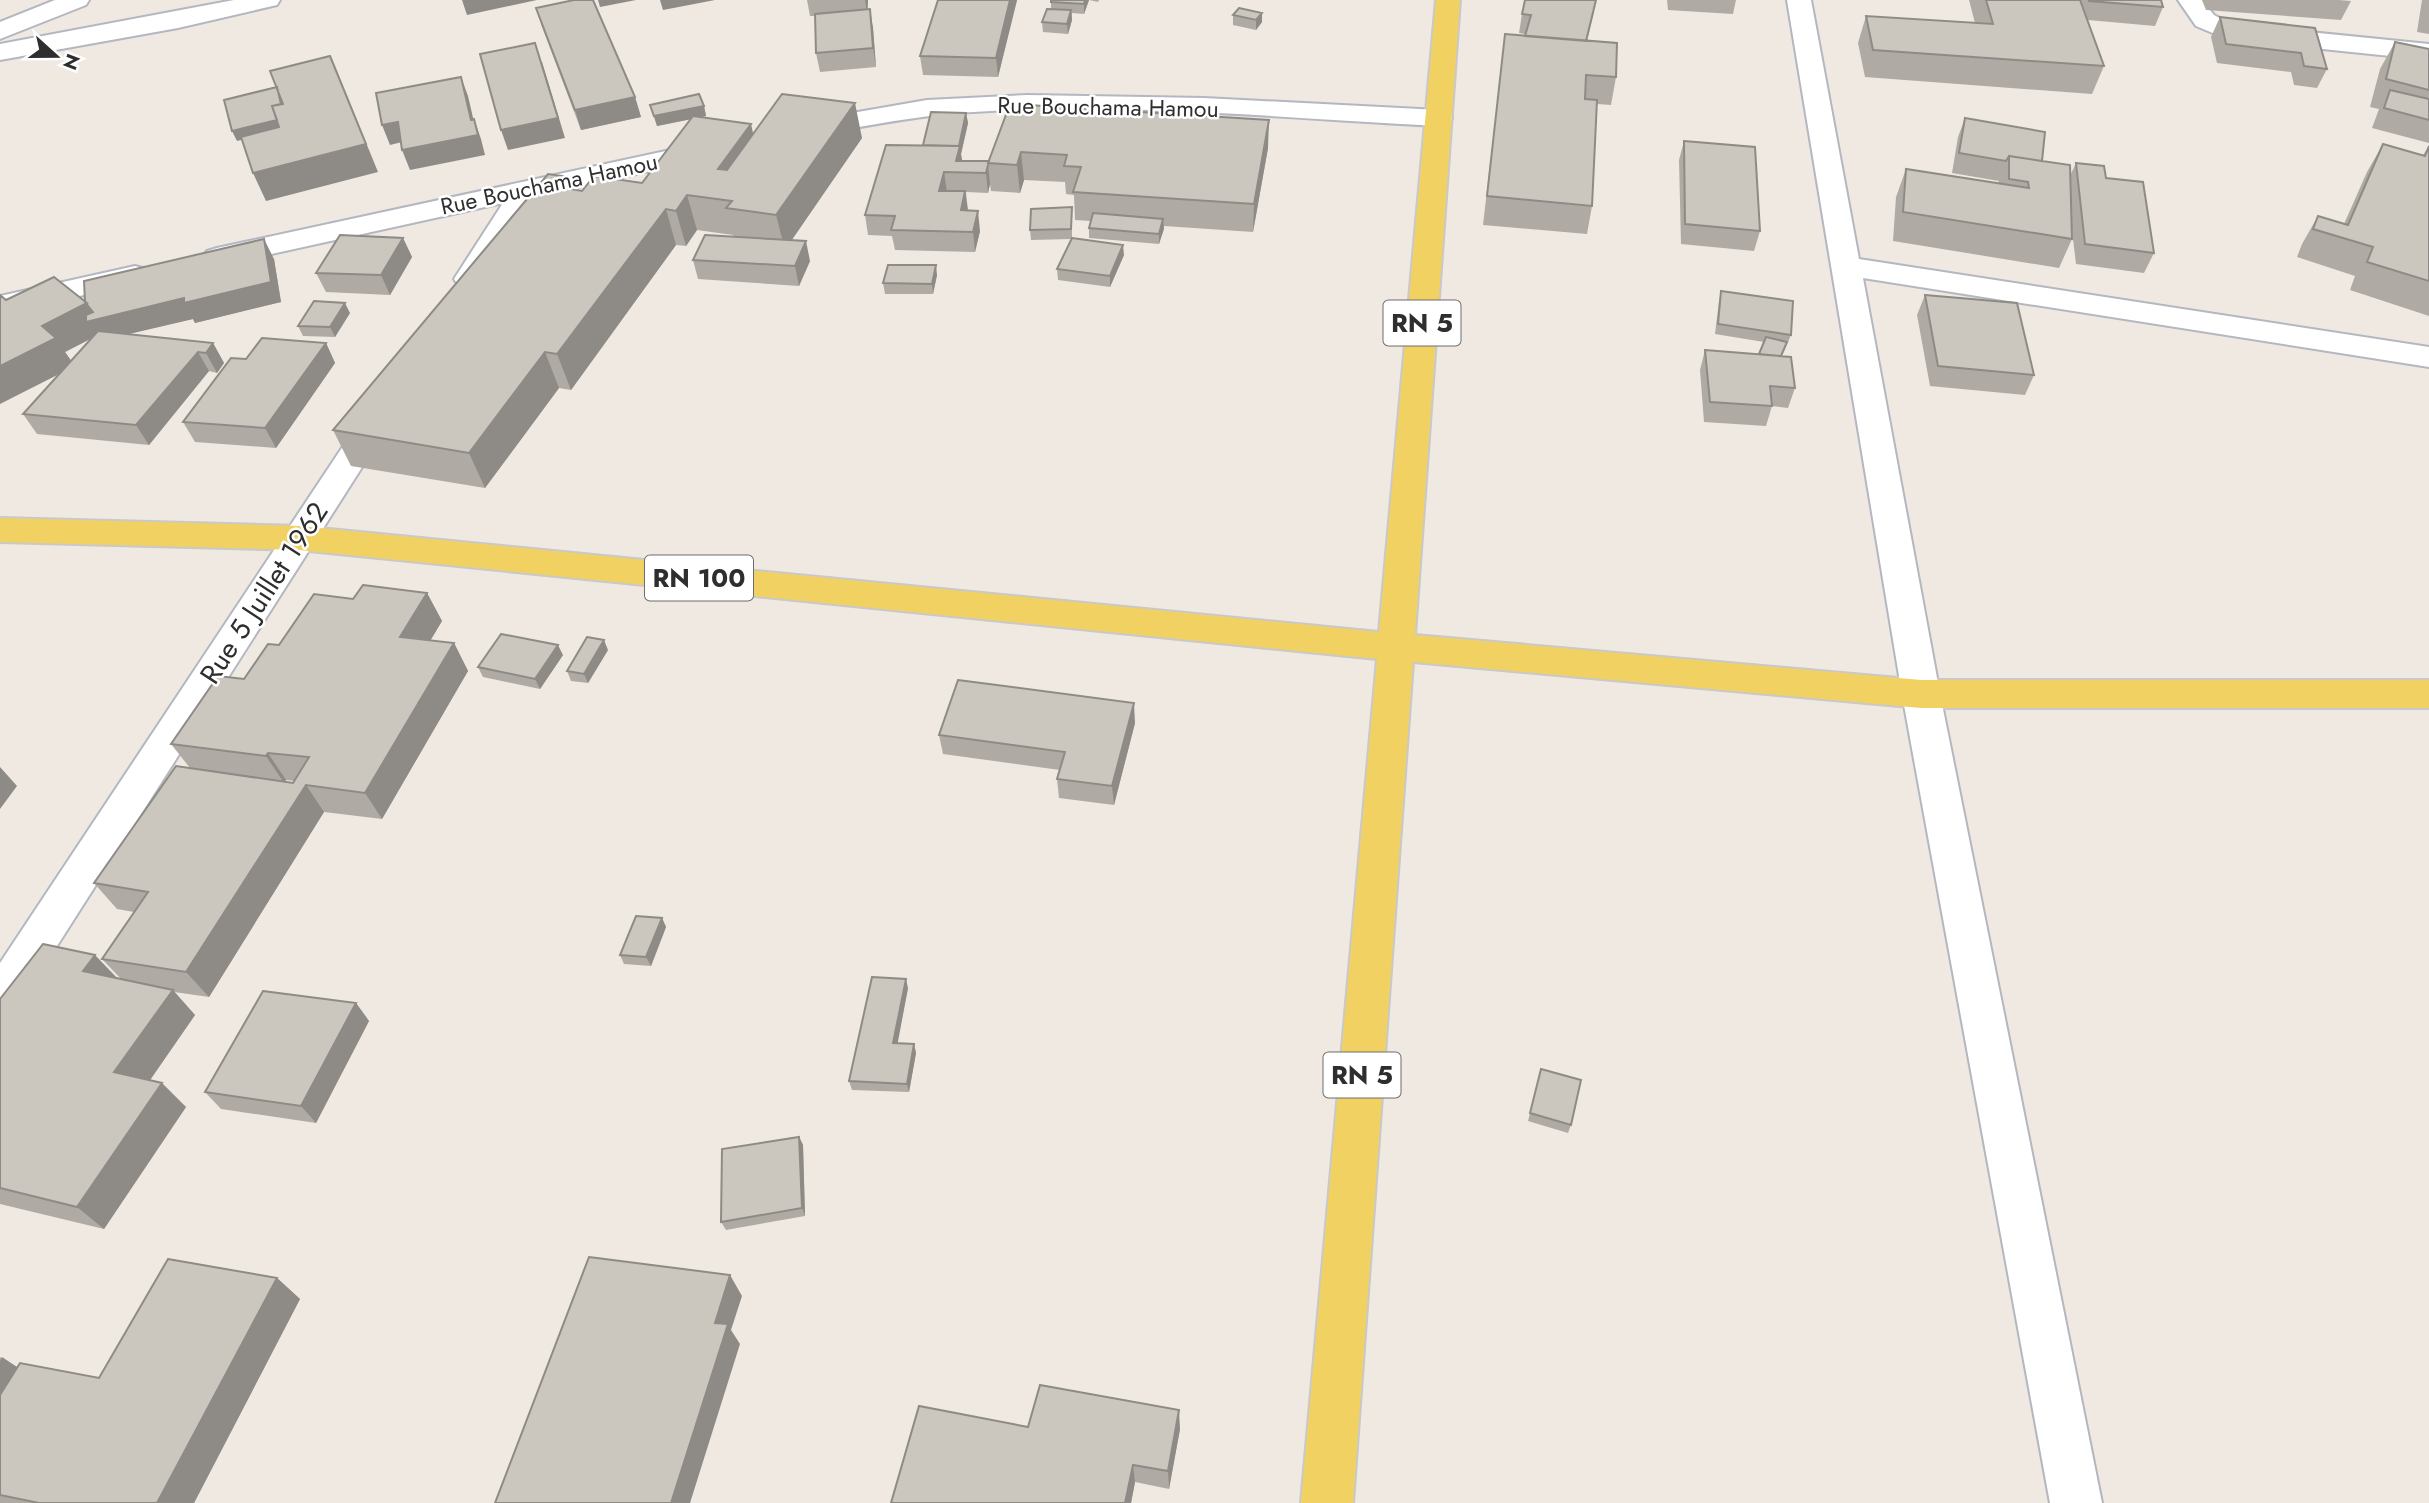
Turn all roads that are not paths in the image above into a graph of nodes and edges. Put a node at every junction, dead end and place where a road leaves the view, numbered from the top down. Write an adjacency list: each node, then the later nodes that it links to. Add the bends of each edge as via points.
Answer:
1 (77, 0): 6 (street)
2 (268, 0): 7 (street)
3 (1448, 0): 9 (main road, RN 5)
4 (1798, 0): 14 (street)
5 (2190, 0): 8 (street, via 2200,18 2227,30)
6 (0, 31)
7 (0, 52)
8 (2429, 52)
9 (1439, 118): 10 (street, Rue Bouchama Hamou, via 1106,103 967,105); 22 (main road, RN 5)
10 (782, 134)
11 (742, 143): 12 (street, Rue Bouchama Hamou)
12 (528, 187): 13 (street, Rue Bouchama Hamou); 16 (street)
13 (190, 263)
14 (1845, 266): 18 (street); 23 (street)
15 (162, 269): 17 (street)
16 (452, 304)
17 (0, 305)
18 (2425, 362)
19 (398, 386): 21 (street, Rue 5 Juillet 1962)
20 (0, 530): 21 (main road, RN 100)
21 (299, 538): 22 (main road, RN 100); 25 (street, Rue 5 Juillet 1962)
22 (1396, 647): 23 (main road); 26 (main road, RN 5)
23 (1921, 694): 24 (main road); 27 (street)
24 (2429, 694)
25 (0, 999)
26 (1327, 1503)
27 (2076, 1503)

